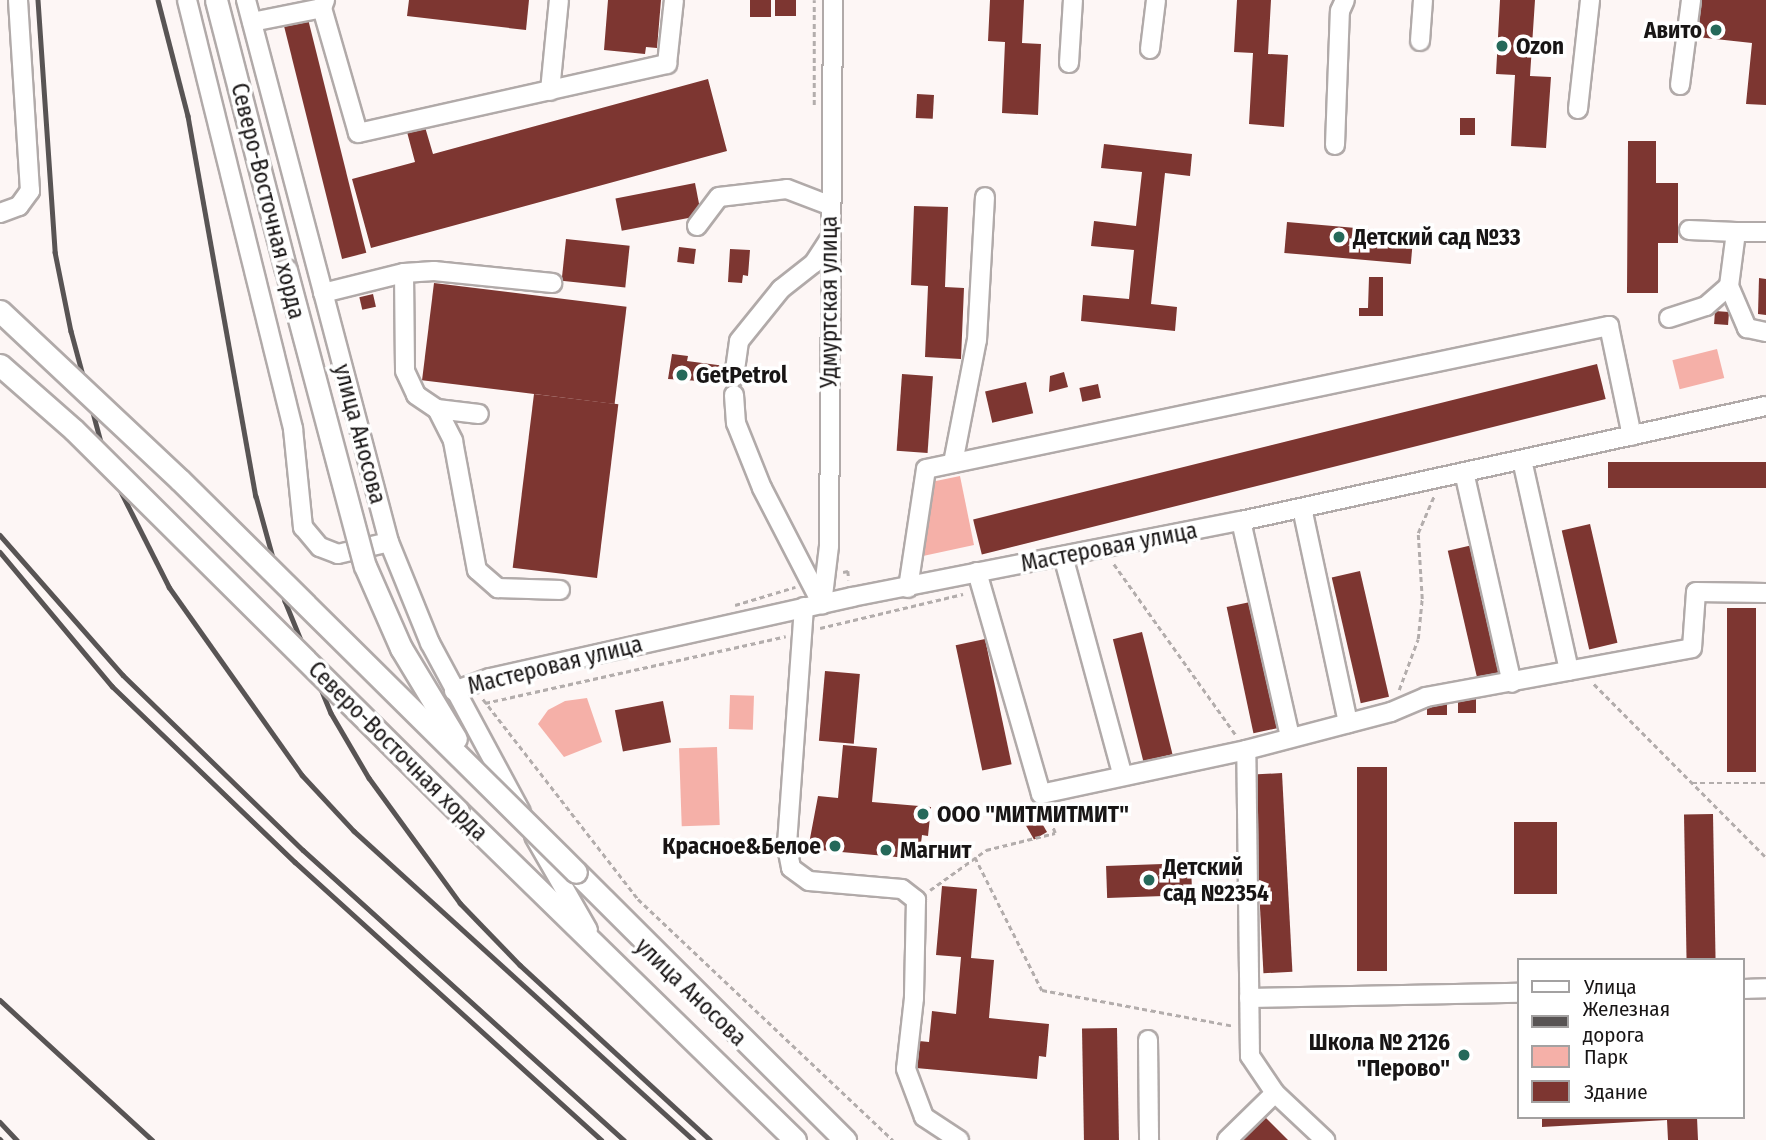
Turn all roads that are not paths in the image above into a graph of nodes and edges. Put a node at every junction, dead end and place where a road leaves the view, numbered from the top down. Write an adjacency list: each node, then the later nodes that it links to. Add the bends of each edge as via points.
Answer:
1 (18, 0): 25 (street, via 30,191 19,206)
2 (187, 0): 48 (street, via 293,429 303,527 320,547 338,554)
3 (216, 0): 63 (main road, Северо-Восточная хорда, bridge, via 365,566 435,710)
4 (246, 0): 15 (street, улица Аносова)
5 (559, 0): 20 (street)
6 (674, 0): 20 (street, via 667,64)
7 (833, 0): 24 (street, Удмуртская улица)
8 (1073, 0): 18 (street)
9 (1156, 0): 17 (street)
10 (1345, 0): 22 (street, via 1340,11)
11 (1423, 0): 16 (street)
12 (1590, 0): 21 (street)
13 (1690, 0): 19 (street)
14 (324, 4): 15 (street); 20 (street, via 358,133)
15 (252, 22): 34 (street, улица Аносова)
16 (1420, 41)
17 (1150, 49)
18 (1069, 64)
19 (1680, 85)
20 (551, 91)
21 (1578, 110)
22 (1335, 145)
23 (985, 197): 44 (street, via 977,340)
24 (829, 205): 26 (street, via 787,190 719,197); 30 (street, Удмуртская улица)
25 (0, 213)
26 (697, 226)
27 (1689, 230): 28 (street)
28 (1736, 232): 29 (street); 33 (street)
29 (1766, 232)
30 (829, 240): 54 (street, Удмуртская улица, via 829,546); 54 (street, via 814,263 782,289 739,341 734,386 736,423 762,488)
31 (404, 273): 32 (street, via 434,271); 34 (street); 40 (street, via 405,371 416,396)
32 (552, 283)
33 (1729, 286): 36 (street, via 1706,306); 37 (street, via 1747,328)
34 (323, 293): 48 (street, улица Аносова)
35 (0, 311): 63 (main road, Северо-Восточная хорда, bridge, via 180,480)
36 (1669, 318)
37 (1766, 332)
38 (0, 365): 71 (main road, Северо-Восточная хорда, bridge, via 133,489)
39 (1766, 406): 42 (street, Мастеровая улица)
40 (437, 409): 41 (street); 52 (street, via 453,441 477,570 498,588)
41 (479, 414)
42 (1632, 436): 43 (street, Мастеровая улица); 44 (street, via 1609,326)
43 (1522, 460): 45 (street, Мастеровая улица); 56 (street)
44 (953, 463): 51 (street, via 926,469)
45 (1464, 472): 46 (street, Мастеровая улица); 57 (street)
46 (1301, 508): 47 (street, Мастеровая улица); 59 (street)
47 (1241, 521): 49 (street, Мастеровая улица); 60 (street)
48 (389, 542): 58 (street, улица Аносова)
49 (1063, 556): 50 (street, Мастеровая улица); 62 (street)
50 (978, 581): 51 (street, Мастеровая улица); 62 (street, via 1041,794)
51 (908, 588): 54 (street, Мастеровая улица)
52 (560, 590)
53 (1766, 593): 56 (street, via 1696,592 1692,648)
54 (822, 604): 55 (street, Мастеровая улица)
55 (804, 607): 58 (street, Мастеровая улица, via 475,682); 74 (street, via 787,848 791,867 809,881 902,890 916,900 914,998 906,1069 924,1117)
56 (1574, 671): 57 (street)
57 (1512, 683): 59 (street, via 1426,697)
58 (454, 691): 64 (street, улица Аносова)
59 (1348, 723): 60 (street)
60 (1290, 736): 61 (street)
61 (1246, 750): 62 (street); 68 (street)
62 (1122, 773)
63 (487, 784): 73 (main road, Северо-Восточная хорда, bridge)
64 (538, 844): 72 (street, улица Аносова, via 582,923 601,945); 73 (street, улица Аносова)
65 (1766, 988): 66 (street)
66 (1745, 989)
67 (1518, 993): 68 (street)
68 (1250, 998): 70 (street, via 1250,1056)
69 (1148, 1040): 75 (street)
70 (1275, 1093): 76 (street); 77 (street)
71 (794, 1140)
72 (804, 1140)
73 (845, 1140)
74 (959, 1140)
75 (1149, 1140)
76 (1227, 1140)
77 (1325, 1140)

